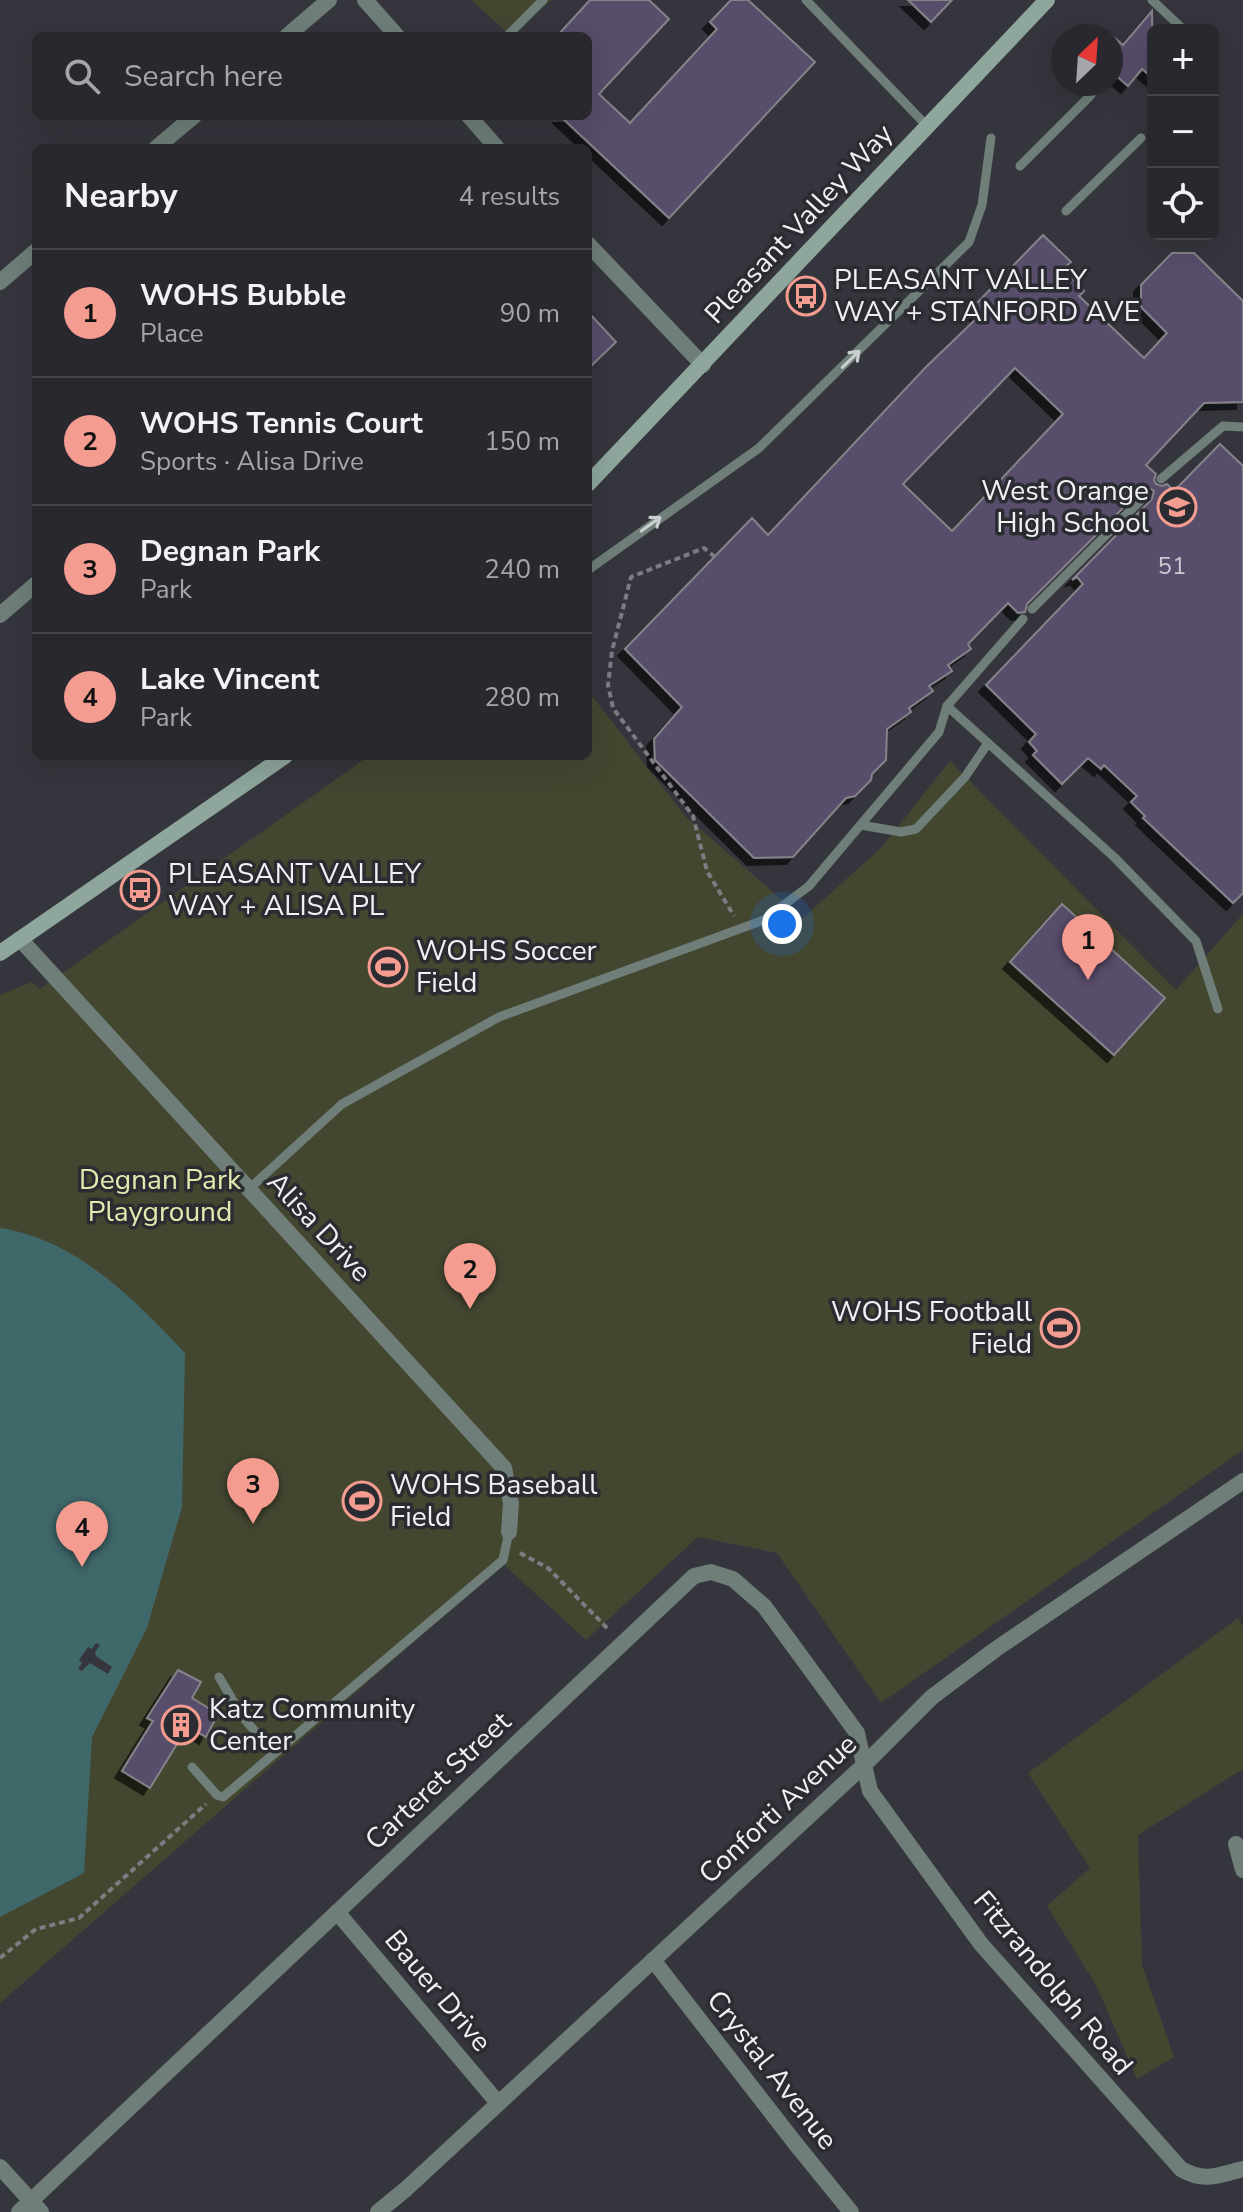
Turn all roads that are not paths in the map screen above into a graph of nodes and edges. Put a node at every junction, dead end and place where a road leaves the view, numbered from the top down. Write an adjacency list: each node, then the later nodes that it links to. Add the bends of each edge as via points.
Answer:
1 (329, 0): 8 (street)
2 (365, 0): 9 (street)
3 (543, 0): 10 (lane)
4 (806, 0): 14 (lane)
5 (1047, 0): 14 (main road, Pleasant Valley Way)
6 (1152, 0): 7 (lane)
7 (1178, 24)
8 (292, 32)
9 (393, 32)
10 (511, 32)
11 (1090, 96): 19 (lane)
12 (189, 120): 17 (street)
13 (472, 120): 18 (street)
14 (927, 126): 24 (main road, Pleasant Valley Way)
15 (991, 138): 29 (lane, one-way to 15, via 759,448 969,242 982,205)
16 (1141, 138): 20 (lane)
17 (161, 144)
18 (494, 144)
19 (1020, 166)
20 (1066, 211)
21 (592, 248): 24 (street)
22 (32, 254): 23 (street)
23 (0, 282)
24 (703, 365): 27 (main road, Pleasant Valley Way)
25 (1243, 427): 26 (lane, via 1223,426)
26 (1161, 479)
27 (592, 480)
28 (1147, 494): 31 (lane)
29 (592, 567)
30 (32, 587): 32 (street)
31 (1032, 609)
32 (0, 615)
33 (1023, 619): 34 (lane)
34 (947, 706): 35 (lane); 37 (lane, via 939,732)
35 (988, 743): 37 (lane, via 965,777 916,829 901,832); 40 (lane, via 1114,857 1196,941)
36 (279, 760): 38 (main road)
37 (861, 825): 41 (lane, via 809,886 764,920 499,1017 342,1104)
38 (20, 939): 39 (main road); 41 (street, Alisa Drive)
39 (0, 953)
40 (1218, 1009)
41 (249, 1189): 43 (street, Alisa Drive, via 504,1468 511,1503)
42 (1243, 1481): 46 (street, Conforti Avenue, via 932,1697)
43 (509, 1532): 45 (lane, via 503,1560)
44 (219, 1677): 45 (lane)
45 (274, 1754): 47 (lane, via 223,1797)
46 (863, 1766): 50 (street, Carteret Street, via 857,1733 764,1606 733,1579 711,1572 694,1576); 51 (street, Conforti Avenue); 54 (street, Fitzrandolph Road, via 870,1791 981,1944 1181,2169 1207,2178)
47 (192, 1767)
48 (1236, 1844): 49 (street)
49 (1243, 1870)
50 (337, 1912): 52 (street, Bauer Drive); 55 (street, Carteret Street)
51 (653, 1960): 52 (street, Conforti Avenue); 57 (street, Crystal Avenue)
52 (498, 2103): 56 (street, Conforti Avenue)
53 (0, 2167): 55 (street)
54 (1243, 2169)
55 (30, 2208)
56 (378, 2212)
57 (851, 2212)

